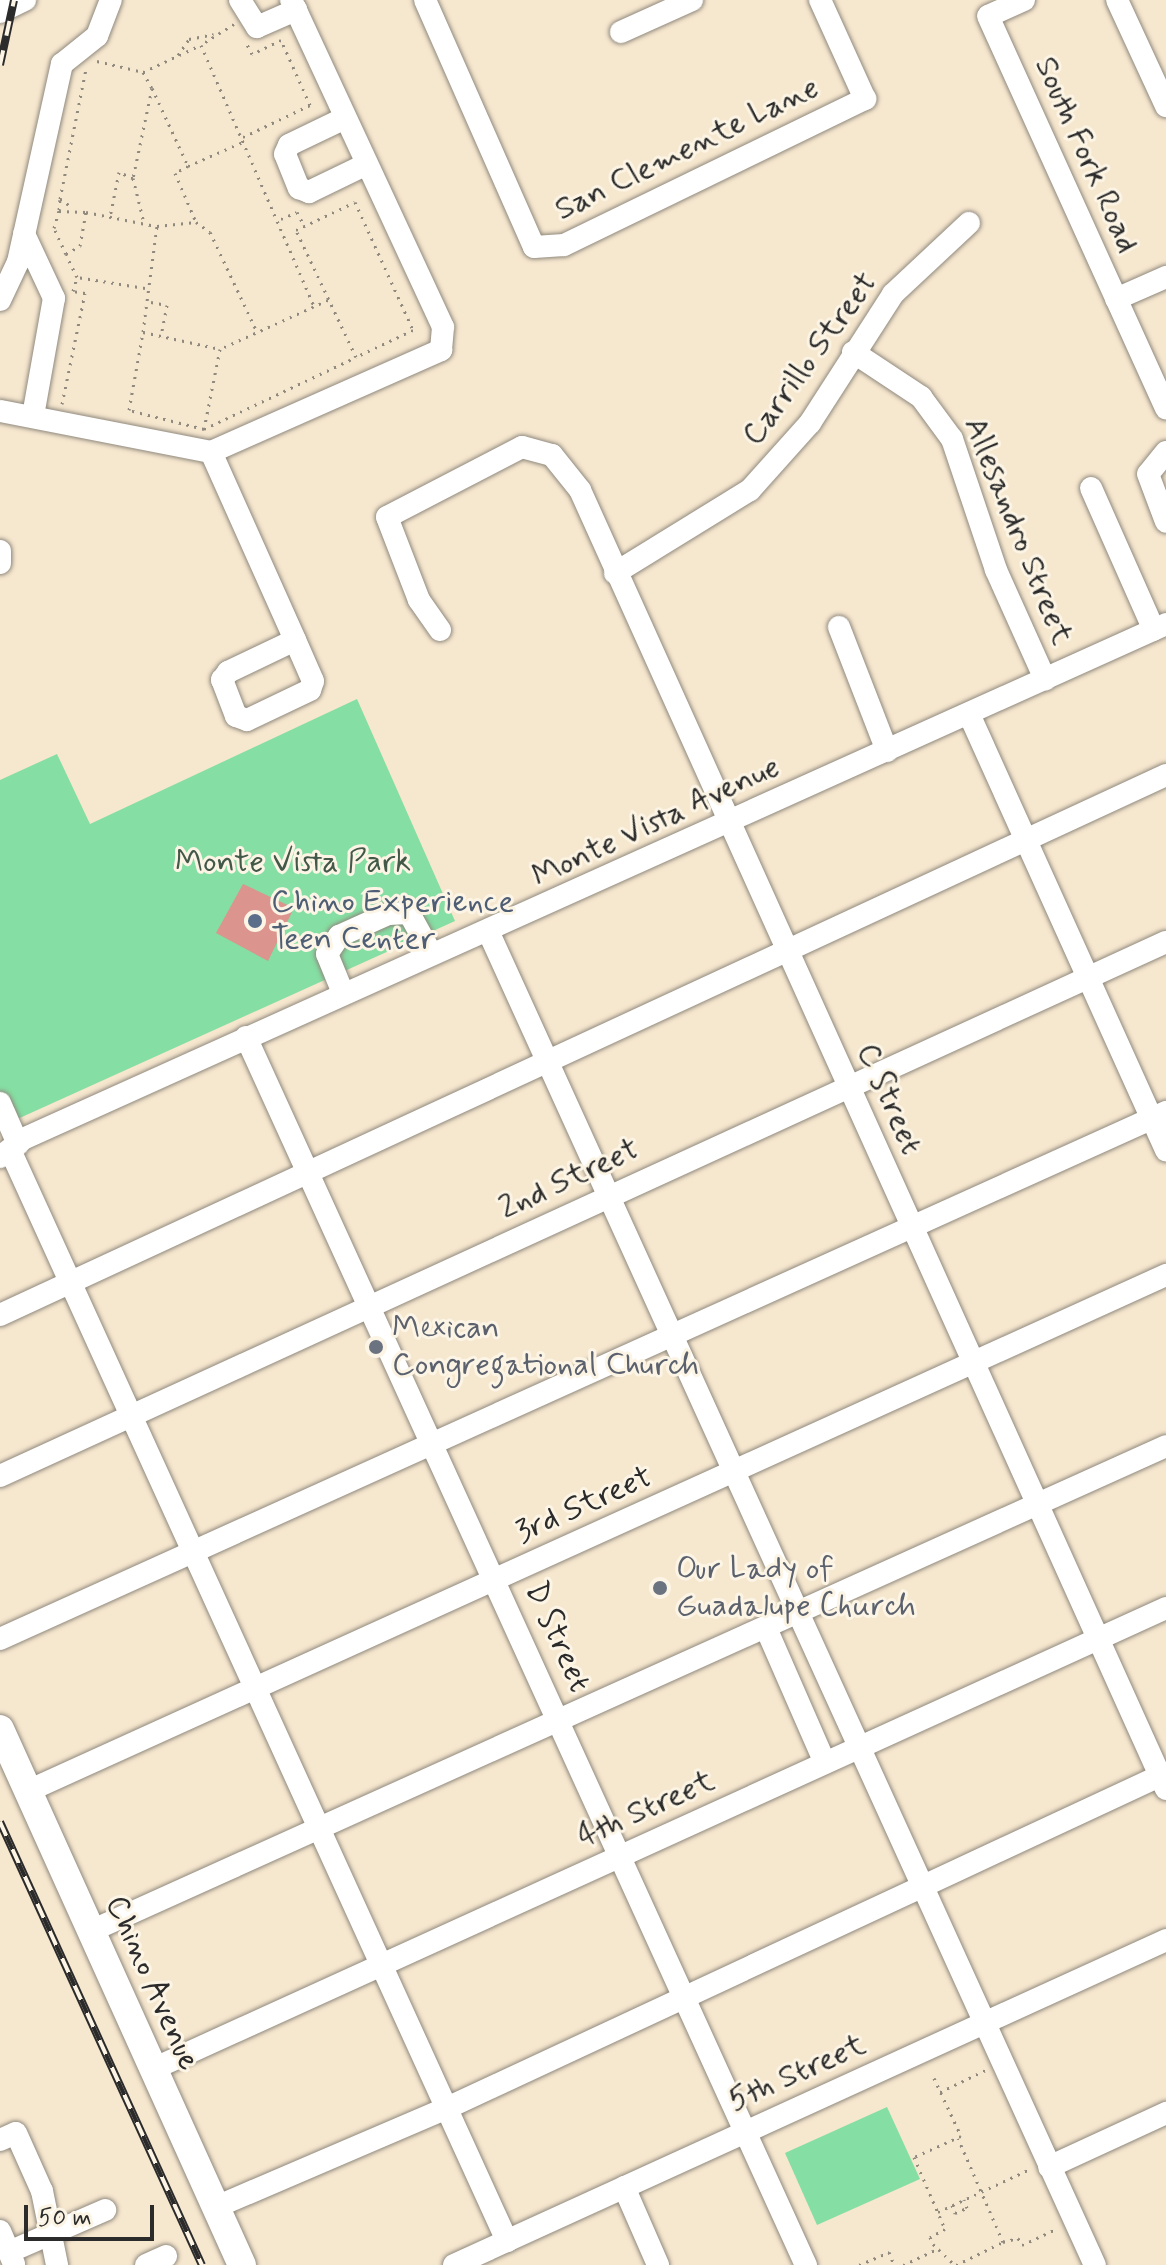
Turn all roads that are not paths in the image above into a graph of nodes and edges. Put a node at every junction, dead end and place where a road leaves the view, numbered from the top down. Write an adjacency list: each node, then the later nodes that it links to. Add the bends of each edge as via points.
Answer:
1 (25, 0): 10 (street)
2 (111, 0): 17 (street, via 97,36 62,64)
3 (240, 0): 9 (street, via 257,27)
4 (425, 0): 6 (street, San Clemente Lane, via 534,247 564,245 865,99)
5 (692, 0): 11 (street)
6 (820, 0)
7 (1024, 0): 19 (street, South Fork Road, via 988,16)
8 (1117, 0): 12 (street)
9 (293, 5): 14 (street)
10 (0, 12)
11 (621, 32)
12 (1159, 73): 13 (street)
13 (1166, 106)
14 (345, 118): 15 (street); 15 (street, via 289,145 285,154 299,188 309,192)
15 (367, 164): 25 (street, via 443,327 441,350)
16 (969, 223): 21 (street, Carrillo Street, via 893,294)
17 (24, 234): 20 (street); 24 (street, via 54,298)
18 (1166, 277): 19 (street)
19 (1116, 299): 22 (street, South Fork Road)
20 (0, 300)
21 (853, 352): 31 (street, Carrillo Street, via 810,423 750,490); 36 (street, Allesandro Street, via 921,397 952,439 996,570)
22 (1166, 409)
23 (0, 411): 24 (street)
24 (33, 416): 25 (street)
25 (211, 452): 35 (street)
26 (1166, 452): 28 (street, via 1148,474)
27 (1091, 488): 33 (street)
28 (1166, 522)
29 (0, 551): 30 (street)
30 (0, 563)
31 (615, 573): 34 (street, C Street, via 580,490 538,447 508,454 387,517 419,600); 40 (street, C Street)
32 (839, 627): 38 (street)
33 (1160, 627): 36 (street, Monte Vista Avenue)
34 (440, 630)
35 (295, 640)
36 (1045, 679): 37 (street, Monte Vista Avenue)
37 (969, 714): 38 (street, Monte Vista Avenue); 41 (street)
38 (887, 751): 40 (street, Monte Vista Avenue)
39 (1166, 775): 41 (street)
40 (728, 824): 42 (street, Monte Vista Avenue); 44 (street, C Street)
41 (1025, 839): 44 (street); 46 (street)
42 (489, 933): 45 (street, Monte Vista Avenue); 49 (street)
43 (1166, 942): 46 (street, 2nd Street)
44 (786, 948): 49 (street); 50 (street, C Street)
45 (431, 953): 47 (street, Monte Vista Avenue); 47 (street, via 409,913 351,930 330,943 327,954)
46 (1089, 977): 50 (street, 2nd Street); 52 (street)
47 (343, 993): 48 (street, Monte Vista Avenue)
48 (246, 1037): 53 (street, Monte Vista Avenue); 55 (street, D Street)
49 (547, 1056): 55 (street); 56 (street)
50 (849, 1086): 56 (street, 2nd Street); 57 (street, C Street)
51 (0, 1103): 53 (street)
52 (1159, 1115): 54 (street); 57 (street)
53 (10, 1151): 59 (street)
54 (1166, 1151)
55 (308, 1167): 59 (street); 60 (street, D Street)
56 (610, 1195): 60 (street, 2nd Street); 62 (street)
57 (911, 1228): 62 (street); 63 (street, C Street)
58 (1166, 1275): 63 (street, 3rd Street)
59 (71, 1282): 61 (street); 64 (street)
60 (371, 1305): 64 (street, 2nd Street); 65 (street, D Street)
61 (0, 1315)
62 (671, 1337): 65 (street); 67 (street)
63 (974, 1363): 67 (street, 3rd Street); 69 (street, C Street)
64 (132, 1418): 68 (street, 2nd Street); 70 (street)
65 (433, 1440): 70 (street); 71 (street, D Street)
66 (1166, 1446): 69 (street)
67 (734, 1473): 71 (street, 3rd Street); 73 (street)
68 (0, 1476)
69 (1037, 1505): 73 (street); 76 (street, C Street)
70 (195, 1554): 75 (street); 77 (street)
71 (496, 1580): 77 (street, 3rd Street); 78 (street, D Street)
72 (1166, 1608): 76 (street, 4th Street)
73 (798, 1614): 74 (street); 80 (street)
74 (766, 1628): 78 (street); 81 (street)
75 (0, 1639)
76 (1099, 1639): 80 (street, 4th Street); 82 (street, C Street)
77 (256, 1689): 83 (street, 3rd Street); 84 (street)
78 (558, 1718): 84 (street); 85 (street, D Street)
79 (0, 1729): 83 (main road, Chino Avenue)
80 (861, 1747): 81 (street, 4th Street); 86 (street)
81 (825, 1763): 85 (street, 4th Street)
82 (1164, 1779): 86 (street)
83 (28, 1791): 87 (main road, Chino Avenue)
84 (321, 1832): 87 (street); 89 (street)
85 (620, 1856): 89 (street, 4th Street); 90 (street, D Street)
86 (922, 1887): 90 (street); 91 (street)
87 (91, 1931): 92 (main road, Chino Avenue)
88 (1166, 1940): 91 (street, 5th Street)
89 (382, 1966): 92 (street, 4th Street); 93 (street)
90 (683, 1996): 93 (street); 95 (street, D Street)
91 (985, 2022): 95 (street, 5th Street); 97 (street)
92 (153, 2069): 99 (main road, Chino Avenue)
93 (447, 2108): 99 (street); 102 (street)
94 (1166, 2113): 97 (street)
95 (745, 2132): 98 (street, 5th Street); 108 (street, D Street)
96 (0, 2140): 101 (street, via 16,2133 42,2191)
97 (1042, 2167): 109 (street)
98 (624, 2187): 102 (street, 5th Street); 107 (street)
99 (216, 2207): 105 (main road, Chino Avenue)
100 (105, 2210): 101 (street)
101 (46, 2237): 103 (street); 104 (street)
102 (507, 2241): 106 (street, 5th Street)
103 (8, 2250)
104 (57, 2265)
105 (242, 2265)
106 (454, 2265)
107 (658, 2265)
108 (806, 2265)
109 (1095, 2265)

